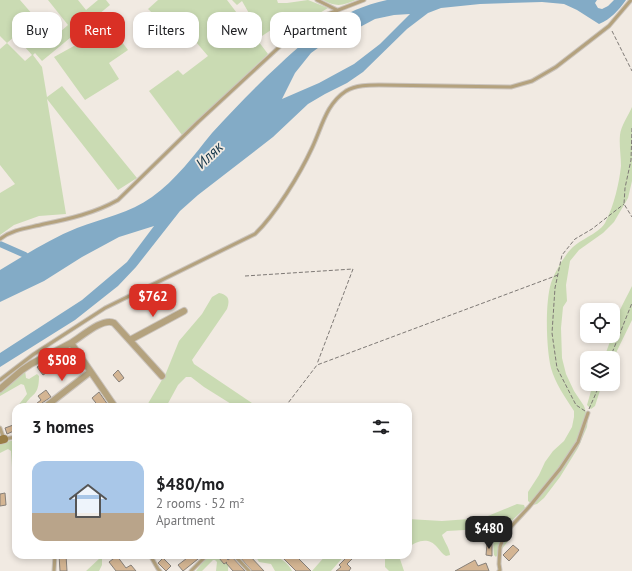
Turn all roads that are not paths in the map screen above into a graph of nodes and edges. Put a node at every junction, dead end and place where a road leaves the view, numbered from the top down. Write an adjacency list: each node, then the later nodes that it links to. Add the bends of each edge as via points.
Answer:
1 (316, 0): 4 (lane)
2 (364, 0): 4 (lane)
3 (631, 0): 11 (lane, via 609,26 556,67 532,81 511,88 379,85 348,90 337,98 327,112 312,149 296,177 255,234 105,308 34,354)
4 (338, 10): 5 (lane, via 316,19 289,38 118,200 96,211 23,229)
5 (1, 238)
6 (184, 311): 7 (street)
7 (130, 340): 8 (street, via 114,323 107,321); 10 (street)
8 (70, 343): 9 (street); 12 (street, via 31,364)
9 (90, 372): 13 (street); 14 (street)
10 (162, 376)
11 (0, 380)
12 (0, 389)
13 (49, 403)
14 (112, 403)
15 (588, 413): 27 (lane, via 578,441 560,468 505,533 500,547)
16 (0, 428): 18 (lane)
17 (12, 438): 18 (lane)
18 (2, 440)
19 (55, 559): 23 (lane)
20 (152, 559): 24 (lane)
21 (203, 559): 25 (lane)
22 (238, 559): 26 (lane)
23 (54, 571)
24 (160, 571)
25 (191, 571)
26 (248, 571)
27 (500, 571)

